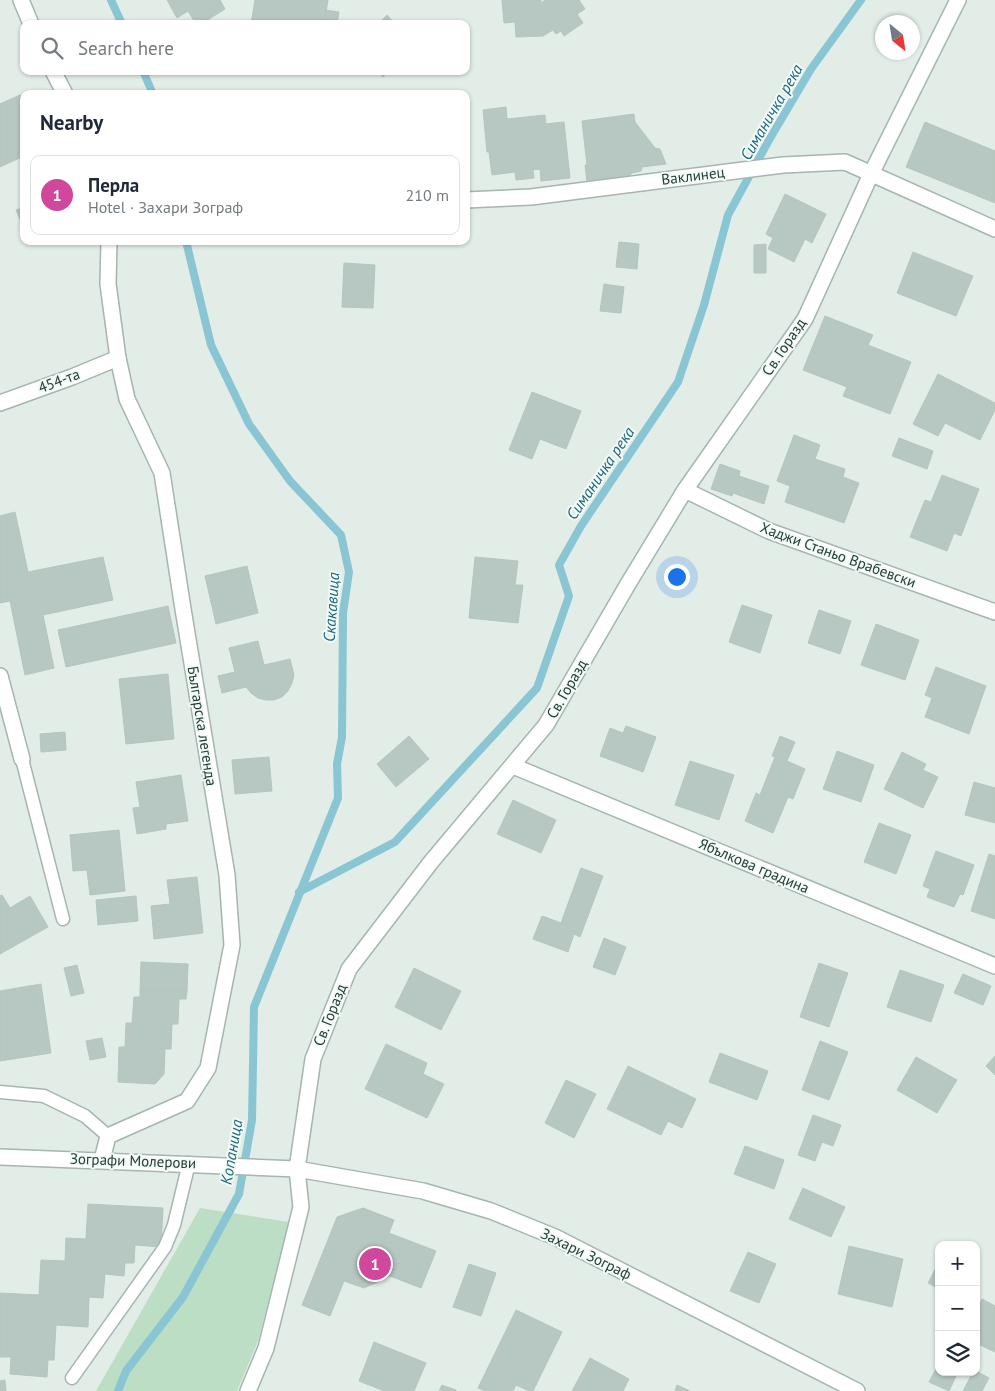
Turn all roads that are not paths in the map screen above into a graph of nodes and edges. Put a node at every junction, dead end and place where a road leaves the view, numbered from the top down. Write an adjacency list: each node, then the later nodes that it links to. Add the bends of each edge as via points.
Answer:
1 (21, 0): 3 (street)
2 (958, 0): 6 (street, Св. Горазд)
3 (29, 20)
4 (55, 75): 5 (street)
5 (63, 90)
6 (871, 174): 7 (street, Ваклинец, via 845,162 783,165 531,197); 8 (street, Ваклинец); 12 (street, Св. Горазд, via 805,319)
7 (470, 200)
8 (995, 230)
9 (109, 245): 10 (street, Българска легенда, via 108,284)
10 (118, 358): 11 (street, 454-та); 20 (street, Българска легенда, via 127,399 162,473 227,875 232,945 208,1068 187,1101)
11 (0, 403)
12 (685, 490): 13 (street, Хаджи Станьо Врабевски, via 769,532); 16 (street, Св. Горазд, via 546,725)
13 (995, 612)
14 (0, 676): 15 (street)
15 (22, 759): 17 (lane)
16 (513, 766): 18 (street, Ябълкова градина); 24 (street, Св. Горазд, via 431,862 348,970 312,1059)
17 (63, 920)
18 (995, 966)
19 (0, 1092): 20 (lane, via 44,1096 85,1116)
20 (108, 1136): 22 (street)
21 (0, 1157): 22 (street, Зографи Молерови)
22 (102, 1160): 23 (street, Зографи Молерови)
23 (189, 1163): 24 (street, Зографи Молерови); 25 (lane, via 174,1225 165,1247)
24 (297, 1169): 26 (street, Св. Горазд, via 301,1207 266,1348); 27 (street, Захари Зограф, via 422,1191 490,1211 555,1237)
25 (72, 1378)
26 (248, 1391)
27 (857, 1391)

